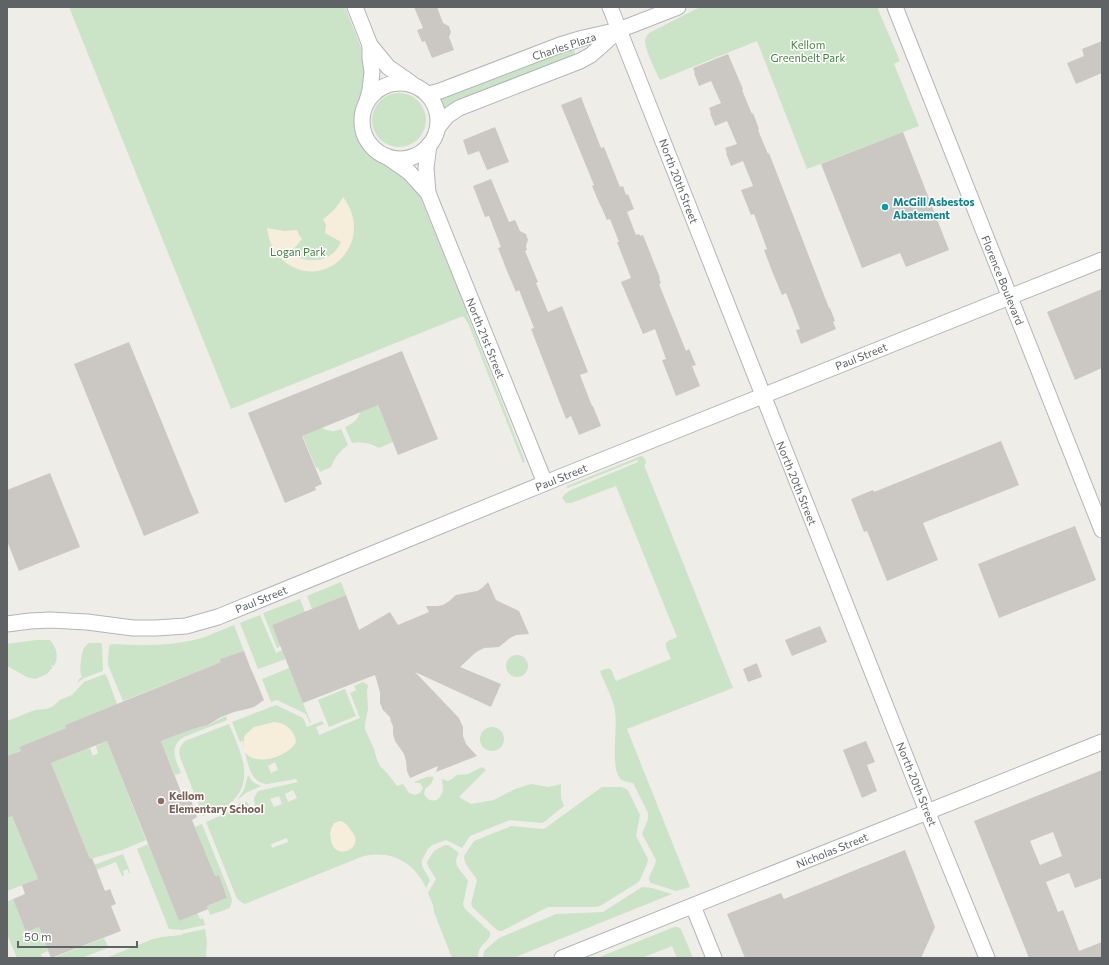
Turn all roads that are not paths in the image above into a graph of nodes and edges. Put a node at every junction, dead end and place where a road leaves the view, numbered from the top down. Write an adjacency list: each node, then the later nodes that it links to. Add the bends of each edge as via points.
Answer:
1 (355, 7): 6 (street)
2 (610, 7): 5 (street, North 20th Street)
3 (678, 7): 5 (street)
4 (895, 7): 15 (street, Florence Boulevard)
5 (619, 30): 8 (street, Charles Plaza, via 560,45); 10 (street, Charles Plaza, via 591,55 459,108 447,116); 16 (street, North 20th Street)
6 (370, 45): 7 (street, via 388,67); 9 (street, via 372,72)
7 (411, 84): 8 (street); 9 (street, via 401,82 386,85)
8 (428, 94): 10 (street, via 439,115)
9 (366, 103): 12 (street, via 362,116 364,133 375,150)
10 (438, 127): 11 (street, via 435,138)
11 (429, 145): 12 (street, via 422,153 409,158); 13 (street, via 426,168)
12 (386, 156): 13 (street, via 409,172)
13 (428, 193): 17 (street, North 21st Street)
14 (1102, 260): 15 (street, Paul Street)
15 (1010, 297): 16 (street, Paul Street); 18 (street, Florence Boulevard)
16 (763, 396): 17 (street, Paul Street); 21 (street, North 20th Street)
17 (545, 483): 19 (street, Paul Street, via 225,614 186,626 133,628 50,620)
18 (1102, 530)
19 (7, 624)
20 (1102, 742): 21 (street, Nicholas Street)
21 (927, 811): 22 (street, Nicholas Street); 25 (street, North 20th Street)
22 (693, 906): 23 (street, Nicholas Street); 24 (street)
23 (562, 958)
24 (714, 958)
25 (986, 958)

